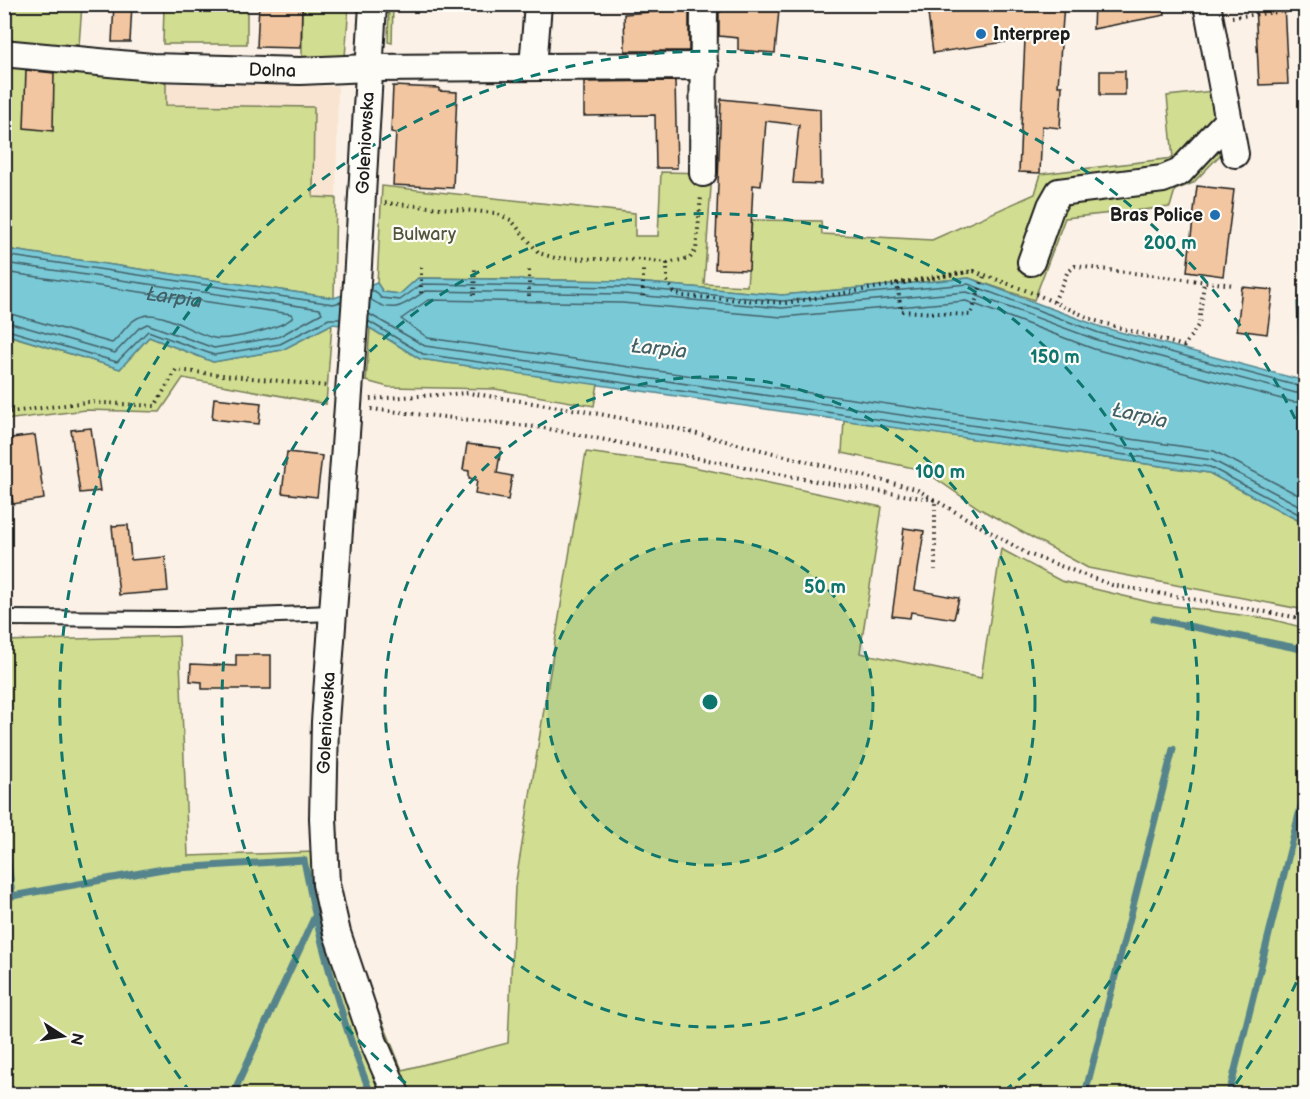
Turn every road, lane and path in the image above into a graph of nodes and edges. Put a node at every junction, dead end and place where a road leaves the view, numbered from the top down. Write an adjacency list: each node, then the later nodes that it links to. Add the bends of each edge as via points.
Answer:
1 (373, 4): 9 (street, Goleniowska)
2 (538, 4): 8 (street)
3 (704, 4): 7 (street)
4 (1305, 9): 5 (path)
5 (1208, 12): 10 (street)
6 (13, 54): 9 (street, Dolna, via 152,67 300,71)
7 (705, 66): 8 (street, Dolna); 12 (street)
8 (533, 67): 9 (street, Dolna)
9 (369, 68): 13 (street, Goleniowska)
10 (1228, 120): 11 (street); 14 (street, via 1180,172 1163,179 1059,192)
11 (1235, 154)
12 (702, 173): 15 (path, via 696,250 690,258)
13 (361, 201): 15 (path, via 495,213 511,220 539,254 555,258); 30 (street, Goleniowska)
14 (1031, 262)
15 (666, 263): 22 (path, bridge, via 667,281 674,293 682,296 785,303)
16 (421, 266): 24 (path)
17 (474, 268): 25 (path)
18 (529, 269): 26 (path)
19 (643, 269): 27 (path)
20 (984, 276): 22 (path, bridge, via 974,272); 22 (path, via 971,315 902,311); 28 (path)
21 (1204, 282): 23 (path); 28 (path, via 1075,266 1067,273); 28 (path, via 1200,324 1184,346 1096,321)
22 (897, 283)
23 (1233, 285)
24 (421, 293)
25 (474, 295)
26 (529, 296)
27 (643, 296)
28 (1054, 302)
29 (324, 386): 32 (path, via 176,370 155,406 87,402)
30 (348, 400): 33 (path, via 469,393 578,410 674,428 916,489); 35 (street, Goleniowska)
31 (385, 410): 33 (path, via 544,428 820,482)
32 (4, 413)
33 (935, 500): 34 (path); 37 (path, via 1028,554 1112,585)
34 (935, 570)
35 (332, 614): 36 (lane, via 176,619); 38 (street, Goleniowska, via 323,796 326,884 337,933)
36 (4, 618)
37 (1305, 619)
38 (396, 1095)

